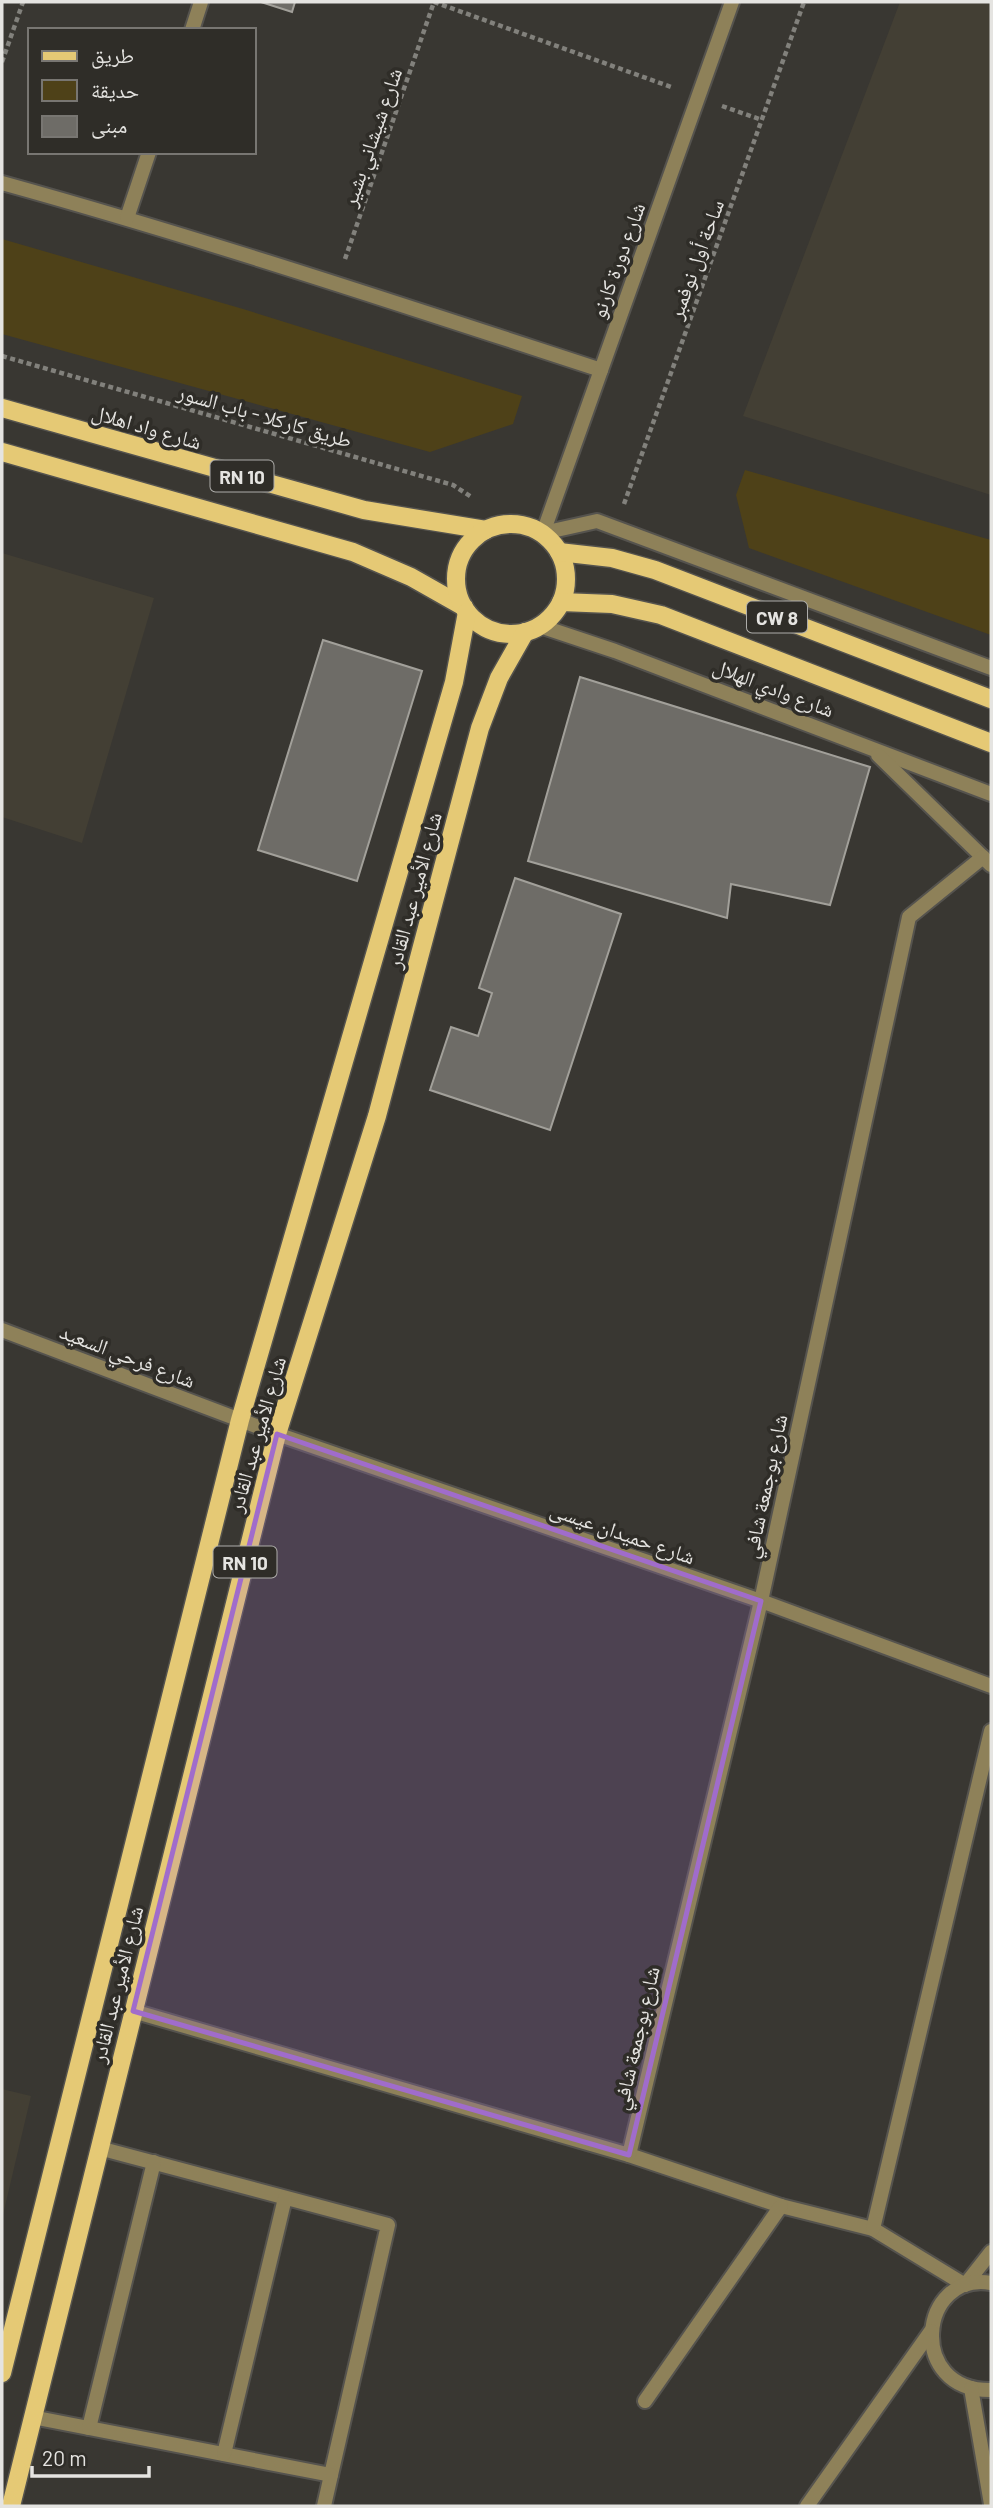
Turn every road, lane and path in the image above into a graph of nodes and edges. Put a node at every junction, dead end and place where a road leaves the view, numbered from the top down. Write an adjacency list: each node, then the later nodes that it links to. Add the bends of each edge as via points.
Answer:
1 (23, 2): 7 (path)
2 (201, 2): 6 (street)
3 (434, 2): 8 (path); 13 (path, شارع شيشاني بشير)
4 (732, 2): 8 (street, شارع دورة كارنو)
5 (804, 2): 9 (path, ساحة أول نوفمبر)
6 (192, 28)
7 (2, 62)
8 (698, 97): 9 (path); 15 (street, شارع دورة كارنو)
9 (762, 120): 19 (path, ساحة أول نوفمبر)
10 (148, 154): 12 (street)
11 (2, 183): 12 (street)
12 (127, 218): 13 (street)
13 (336, 283): 15 (street)
14 (2, 356): 18 (path, طريق كاركلا - باب السور, via 453,485)
15 (601, 370): 21 (street, شارع دورة كارنو)
16 (2, 408): 20 (main road, شارع واد اهلال / RN 10, via 364,510)
17 (2, 452): 24 (main road, RN 10, via 353,552 411,577)
18 (512, 523): 20 (main road); 21 (main road)
19 (615, 528): 21 (street, via 597,521); 26 (street)
20 (486, 530): 24 (main road, via 461,555 456,573)
21 (543, 533): 22 (main road)
22 (559, 552): 23 (main road, via 566,586); 27 (main road, CW 8, via 645,566)
23 (561, 603): 25 (main road, via 552,616); 28 (main road, شارع وادي الهلال / CW 8, via 612,604 661,615)
24 (466, 610): 25 (main road, via 493,631 509,634); 33 (main road, شارع الأمير عبد القادر / RN 10, via 454,682)
25 (532, 629): 29 (street, شارع وادي الهلال, via 615,651); 34 (main road, شارع الأمير عبد القادر / RN 10, via 499,678 480,728 377,1116)
26 (991, 668)
27 (991, 699)
28 (991, 743)
29 (872, 749): 30 (street, شارع وادي الهلال); 31 (street)
30 (991, 794)
31 (987, 861): 35 (street, شارع بوجمعة شافي, via 909,917)
32 (2, 1330): 33 (street, شارع فرحي السعيد)
33 (240, 1420): 34 (street, شارع حميدان عيسى); 49 (main road, شارع الأمير عبد القادر / RN 10)
34 (277, 1434): 35 (street, شارع حميدان عيسى); 38 (main road, شارع الأمير عبد القادر / RN 10)
35 (761, 1601): 36 (street, شارع حميدان عيسى); 40 (street, شارع بوجمعة شافي)
36 (991, 1686)
37 (991, 1731): 44 (street)
38 (133, 2011): 39 (main road, شارع الأمير عبد القادر / RN 10); 40 (street)
39 (99, 2148): 41 (street); 53 (main road, شارع الأمير عبد القادر / RN 10)
40 (629, 2155): 43 (street)
41 (153, 2162): 42 (street); 54 (street)
42 (285, 2198): 55 (street); 56 (street, via 388,2225)
43 (781, 2206): 44 (street); 52 (street)
44 (873, 2229): 47 (street)
45 (991, 2252): 47 (street)
46 (991, 2283): 47 (street)
47 (965, 2285): 48 (street, via 942,2303)
48 (931, 2331): 50 (street, via 932,2346 945,2373); 60 (street)
49 (2, 2373)
50 (971, 2388): 51 (street); 57 (street)
51 (991, 2390)
52 (645, 2400)
53 (32, 2417): 54 (street); 58 (main road, شارع الأمير عبد القادر / RN 10)
54 (89, 2428): 55 (street)
55 (224, 2454): 56 (street)
56 (331, 2475): 59 (street)
57 (991, 2504)
58 (11, 2506)
59 (324, 2506)
60 (807, 2506)

